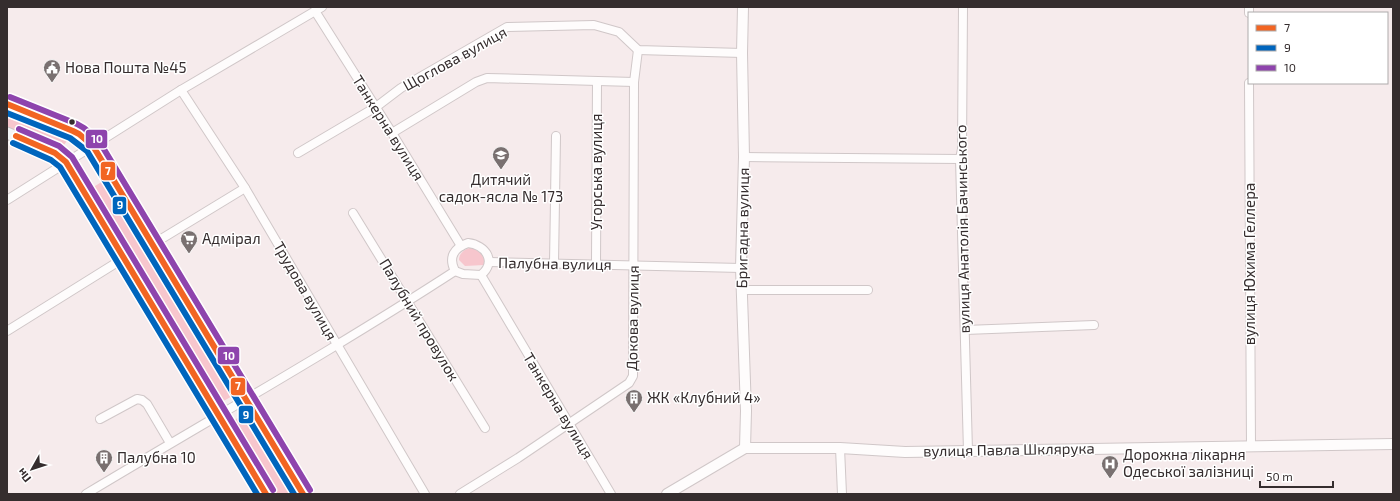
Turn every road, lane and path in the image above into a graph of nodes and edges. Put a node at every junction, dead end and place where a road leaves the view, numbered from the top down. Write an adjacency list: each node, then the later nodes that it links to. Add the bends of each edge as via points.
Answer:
1 (743, 7): 5 (street, Бригадна вулиця)
2 (963, 7): 18 (street, вулиця Анатолія Бачинського)
3 (318, 9): 9 (street); 11 (street, Танкерна вулиця)
4 (638, 50): 5 (street); 7 (street, Докова вулиця); 11 (street, Щоглова вулиця, via 619,32 594,25 507,27 401,88)
5 (742, 53): 17 (street, Бригадна вулиця)
6 (597, 81): 7 (street); 13 (street, via 487,78 476,82); 28 (street, Угорська вулиця)
7 (634, 82): 29 (street, Докова вулиця)
8 (1249, 84): 47 (street, вулиця Юхима Геллера)
9 (181, 90): 15 (street); 20 (street, Трудова вулиця)
10 (7, 104): 15 (main road, via 73,131)
11 (376, 108): 13 (street, Танкерна вулиця); 16 (street, Щоглова вулиця)
12 (7, 132): 19 (main road, via 55,153)
13 (392, 133): 24 (street, Танкерна вулиця)
14 (556, 136): 27 (street)
15 (93, 146): 19 (street); 23 (main road)
16 (298, 153)
17 (744, 157): 18 (street); 30 (street, Бригадна вулиця)
18 (960, 160): 37 (street, вулиця Анатолія Бачинського)
19 (66, 162): 21 (street); 25 (main road)
20 (245, 188): 23 (street); 39 (street, Трудова вулиця)
21 (7, 200)
22 (353, 213): 35 (street, Палубний провулок)
23 (153, 244): 40 (main road)
24 (461, 246): 26 (street, Палубна вулиця, via 468,243 483,248); 31 (street, via 455,250 452,257)
25 (124, 258): 38 (street); 41 (main road)
26 (489, 262): 27 (street, Палубна вулиця); 32 (street, Палубна вулиця)
27 (554, 263): 28 (street, Палубна вулиця)
28 (596, 264): 29 (street, Палубна вулиця)
29 (634, 266): 30 (street, Палубна вулиця); 43 (street, Докова вулиця, via 633,376 629,383)
30 (741, 268): 33 (street, Бригадна вулиця)
31 (455, 271): 32 (street, Палубна вулиця); 35 (street)
32 (481, 276): 43 (street, Танкерна вулиця)
33 (742, 290): 34 (street); 48 (street, Бригадна вулиця)
34 (868, 290)
35 (408, 302): 39 (street); 44 (street, Палубний провулок)
36 (1094, 325): 37 (street)
37 (965, 330): 50 (street, вулиця Анатолія Бачинського)
38 (7, 331)
39 (337, 346): 40 (street); 54 (street, Трудова вулиця)
40 (246, 399): 41 (street); 53 (main road)
41 (219, 416): 45 (street); 52 (main road)
42 (100, 419): 45 (street, via 138,399 142,400 147,404)
43 (568, 423): 55 (street, Докова вулиця); 56 (street, Танкерна вулиця)
44 (485, 428)
45 (170, 443): 51 (street)
46 (1393, 444): 47 (street, вулиця Павла Шклярука)
47 (1251, 446): 50 (street, вулиця Павла Шклярука)
48 (745, 448): 49 (street, вулиця Павла Шклярука); 57 (street)
49 (840, 448): 50 (street, вулиця Павла Шклярука, via 904,452); 58 (street)
50 (968, 451)
51 (86, 494)
52 (266, 494)
53 (303, 494)
54 (425, 494)
55 (460, 494)
56 (610, 494)
57 (667, 494)
58 (842, 494)

